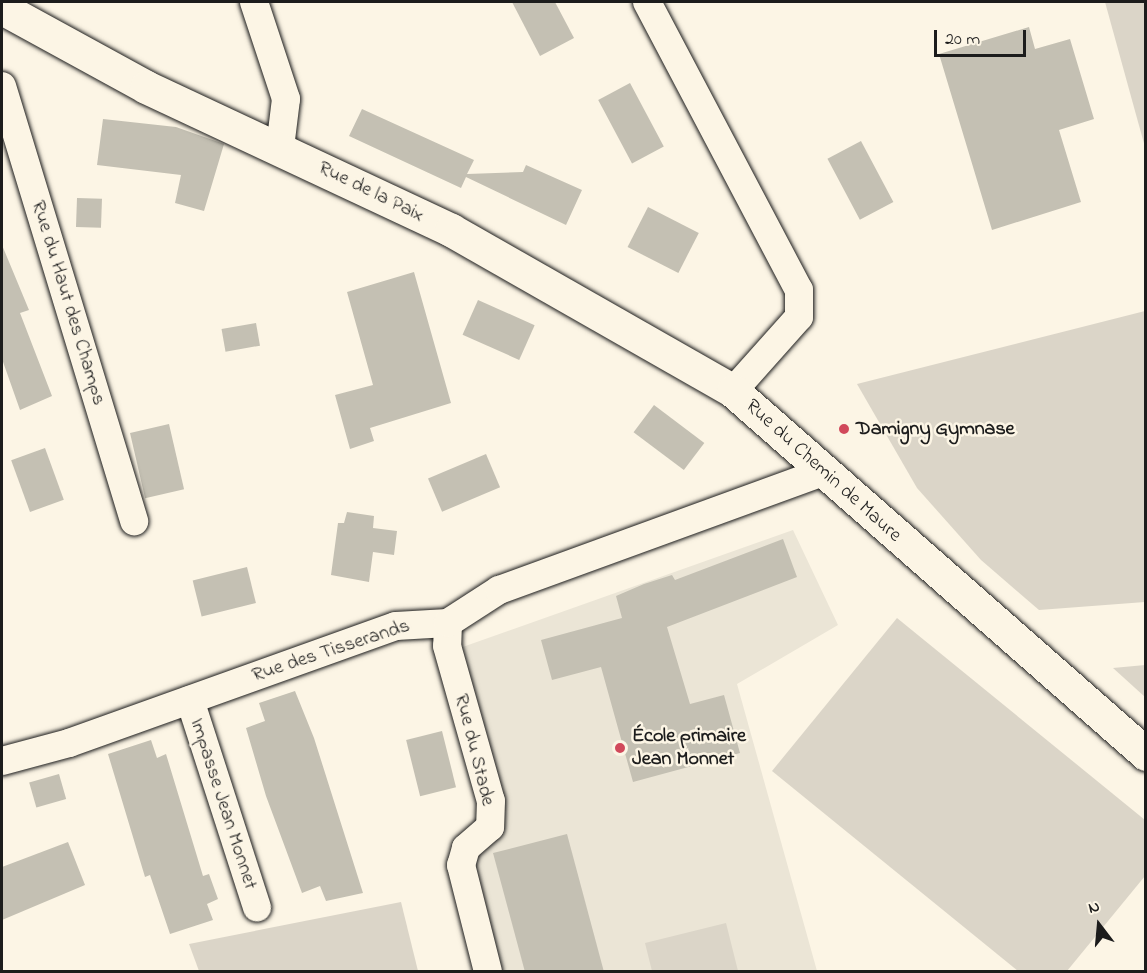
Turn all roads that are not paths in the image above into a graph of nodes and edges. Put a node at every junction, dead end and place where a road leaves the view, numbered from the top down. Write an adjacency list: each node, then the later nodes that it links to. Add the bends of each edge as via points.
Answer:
1 (254, 2): 5 (street, via 286,99)
2 (647, 2): 6 (street, Rue du Chemin de Maure, via 799,290 799,317)
3 (2, 8): 5 (street, Rue de la Paix, via 146,87)
4 (2, 86): 8 (street, Rue du Haut des Champs)
5 (279, 148): 6 (street, Rue de la Paix, via 451,230)
6 (733, 391): 7 (street, Rue du Chemin de Maure)
7 (823, 472): 9 (street, Rue des Tisserands, via 499,590); 11 (street, Rue du Chemin de Maure)
8 (134, 521)
9 (448, 623): 10 (street, Rue des Tisserands, via 396,626); 14 (street, Rue du Stade, via 447,646 490,801 490,827 466,848 461,865)
10 (190, 700): 12 (street, Rue des Tisserands); 13 (street, Impasse Jean Monnet)
11 (1146, 754)
12 (2, 761)
13 (257, 907)
14 (488, 972)

